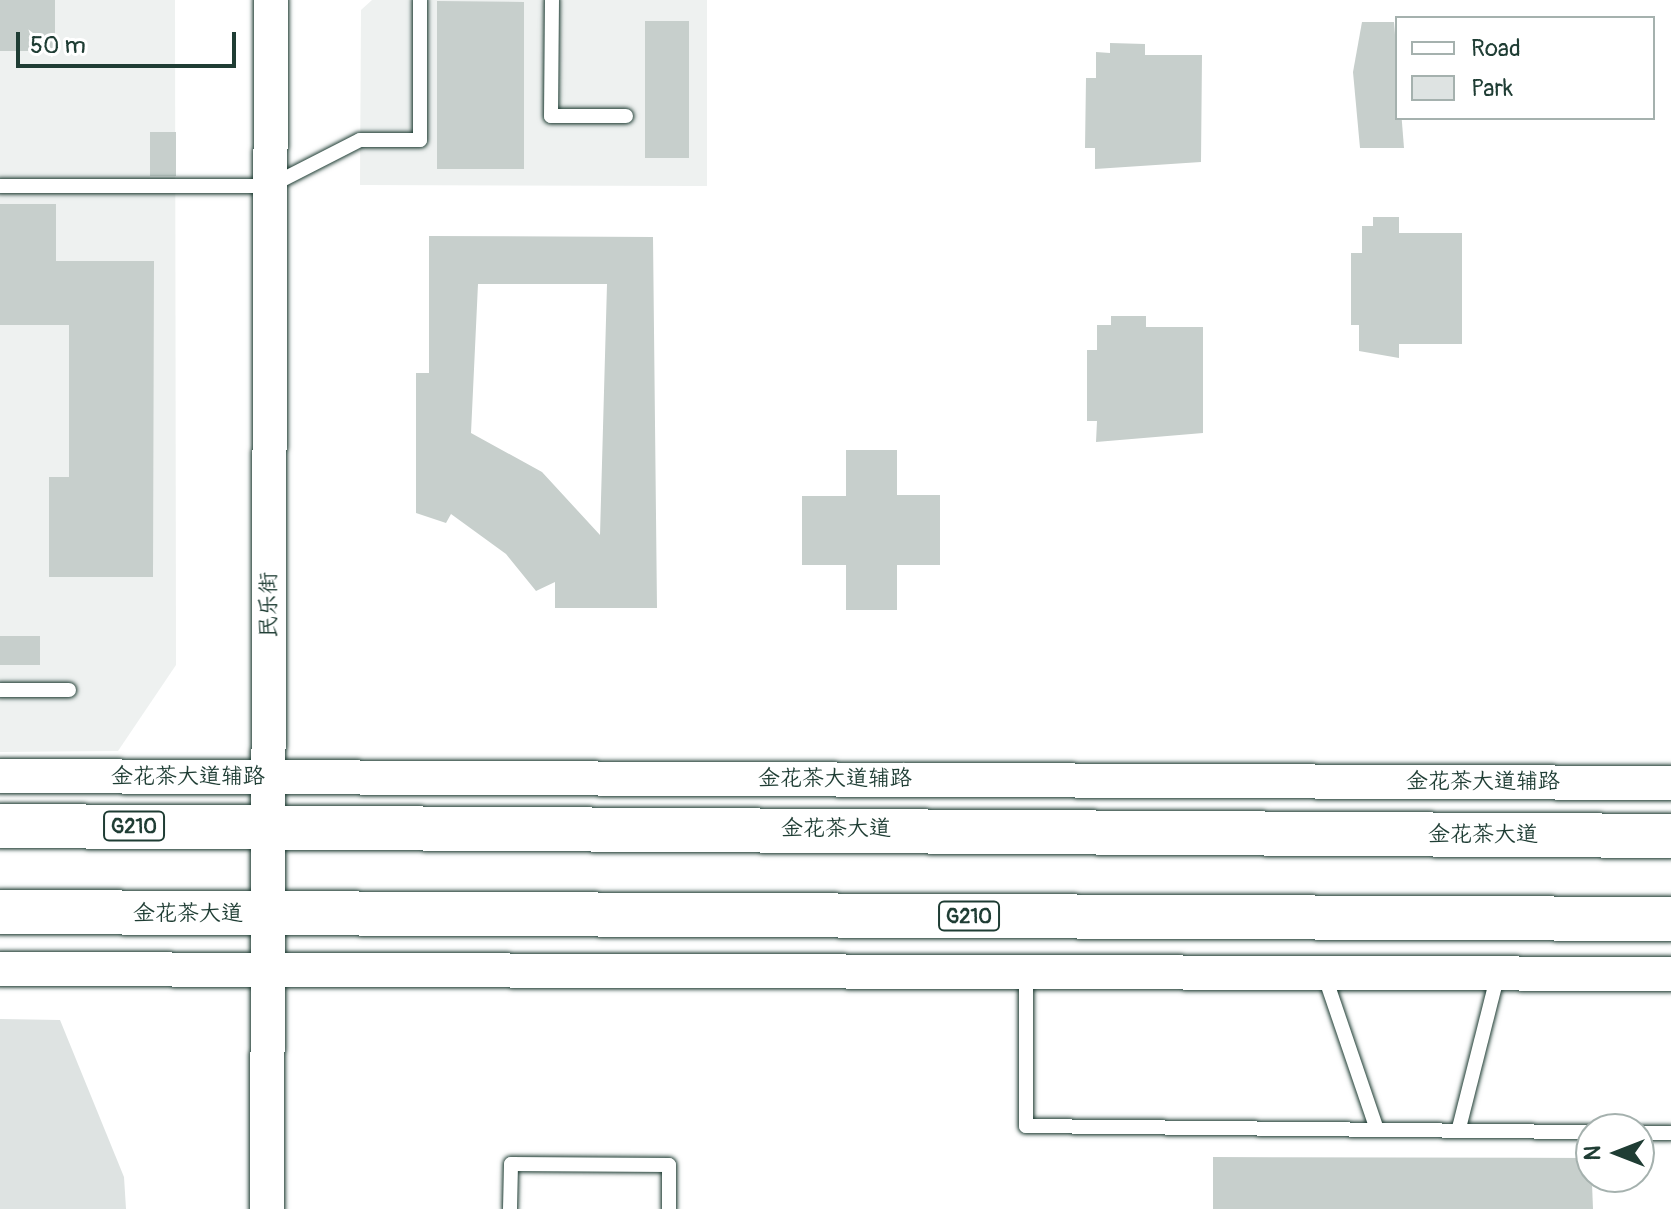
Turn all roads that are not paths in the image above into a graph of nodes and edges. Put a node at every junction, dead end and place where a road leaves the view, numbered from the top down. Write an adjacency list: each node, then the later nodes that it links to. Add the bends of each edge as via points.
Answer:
1 (271, 0): 6 (street, 民乐街)
2 (420, 0): 6 (lane, via 420,140 360,140)
3 (552, 0): 4 (lane, via 551,116)
4 (626, 116)
5 (0, 186): 6 (lane)
6 (270, 186): 10 (street, 民乐街)
7 (0, 690): 8 (lane)
8 (69, 690)
9 (0, 776): 10 (street, 金花茶大道辅路)
10 (268, 777): 11 (street, 金花茶大道辅路); 13 (street, 民乐街)
11 (1671, 783)
12 (0, 826): 13 (highway, 金花茶大道 / G210)
13 (268, 826): 14 (highway, 金花茶大道 / G210); 16 (street, 民乐街)
14 (1671, 836)
15 (0, 912): 16 (highway, 金花茶大道 / G210)
16 (268, 914): 17 (highway, 金花茶大道 / G210); 19 (street, 民乐街)
17 (1671, 919)
18 (0, 969): 19 (street)
19 (268, 970): 20 (street); 27 (street, 民乐街)
20 (1026, 973): 21 (street); 24 (lane, via 1026,1126)
21 (1324, 973): 22 (street); 24 (lane)
22 (1498, 974): 23 (street); 25 (lane)
23 (1671, 974)
24 (1376, 1127): 25 (lane)
25 (1459, 1128): 26 (lane)
26 (1671, 1133)
27 (267, 1209)
28 (510, 1209): 29 (lane, via 511,1164 558,1164 669,1165)
29 (669, 1209)

